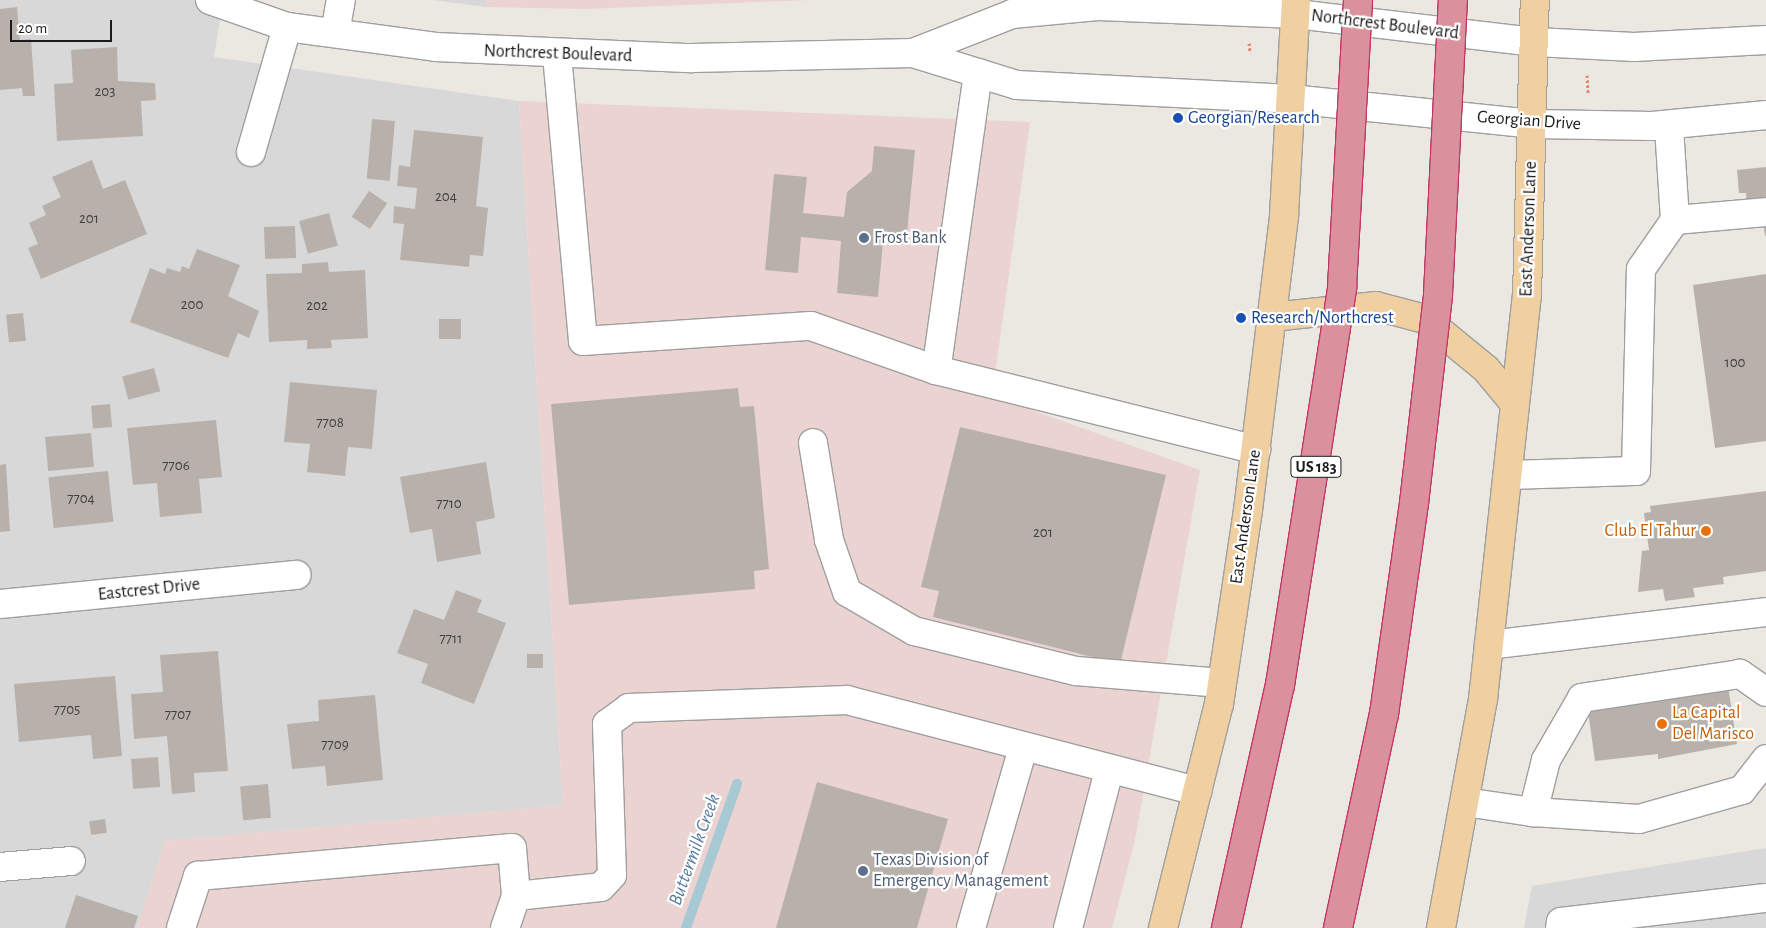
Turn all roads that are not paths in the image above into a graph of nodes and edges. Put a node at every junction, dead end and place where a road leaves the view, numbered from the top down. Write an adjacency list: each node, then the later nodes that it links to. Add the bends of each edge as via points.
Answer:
1 (210, 0): 7 (street, Northcrest Boulevard)
2 (341, 0): 8 (street)
3 (1358, 0): 48 (highway, US 183, bridge, via 1342,287 1280,685)
4 (1453, 0): 49 (highway, bridge, via 1438,294 1414,503 1384,714)
5 (1535, 0): 10 (main road, East Anderson Lane)
6 (1296, 7): 10 (street, Northcrest Boulevard); 11 (street, Northcrest Boulevard, via 1169,6 1012,14); 14 (main road, East Anderson Lane)
7 (287, 27): 8 (street, Northcrest Boulevard); 18 (street)
8 (335, 33): 12 (street, Northcrest Boulevard, via 436,47)
9 (1766, 40): 10 (street, via 1634,47)
10 (1535, 42): 16 (main road, East Anderson Lane)
11 (912, 53): 12 (street, Northcrest Boulevard); 13 (street, Northcrest Boulevard)
12 (557, 56): 22 (street, via 583,341 811,326)
13 (978, 73): 14 (street, Northcrest Boulevard, via 1017,85); 22 (street)
14 (1292, 99): 16 (street, Georgian Drive); 21 (main road, East Anderson Lane)
15 (1766, 115): 17 (street, Georgian Drive)
16 (1535, 124): 17 (street, Georgian Drive); 23 (main road, East Anderson Lane, via 1527,296)
17 (1669, 126): 20 (street)
18 (251, 152)
19 (1766, 212): 20 (street)
20 (1675, 220): 26 (street, via 1641,269 1636,471)
21 (1272, 317): 23 (main road, via 1376,306 1425,319 1486,369); 25 (main road, East Anderson Lane)
22 (936, 370): 25 (street)
23 (1515, 404): 26 (main road, East Anderson Lane)
24 (812, 443): 31 (street, via 829,540 847,592 914,630 1076,671)
25 (1256, 450): 31 (main road, East Anderson Lane)
26 (1508, 475): 30 (main road, East Anderson Lane)
27 (297, 575): 28 (street, Eastcrest Drive)
28 (0, 604)
29 (1766, 612): 30 (street)
30 (1489, 644): 37 (main road, East Anderson Lane)
31 (1222, 683): 36 (main road, East Anderson Lane)
32 (1766, 692): 38 (street, via 1740,674 1582,698 1546,760)
33 (1023, 748): 35 (street); 41 (street, via 847,700 629,708 607,724 612,875 601,887); 45 (street)
34 (1766, 759): 38 (street, via 1742,790 1638,818)
35 (1109, 771): 36 (street); 46 (street)
36 (1197, 791): 47 (main road, East Anderson Lane)
37 (1466, 802): 38 (street); 50 (main road, East Anderson Lane)
38 (1533, 812)
39 (70, 861): 40 (street)
40 (0, 868)
41 (516, 896): 43 (street, via 512,848 198,876); 44 (street)
42 (1766, 898): 51 (street, via 1561,922)
43 (181, 928)
44 (505, 928)
45 (971, 928)
46 (1068, 928)
47 (1162, 928)
48 (1226, 928)
49 (1338, 928)
50 (1440, 928)
51 (1560, 928)

